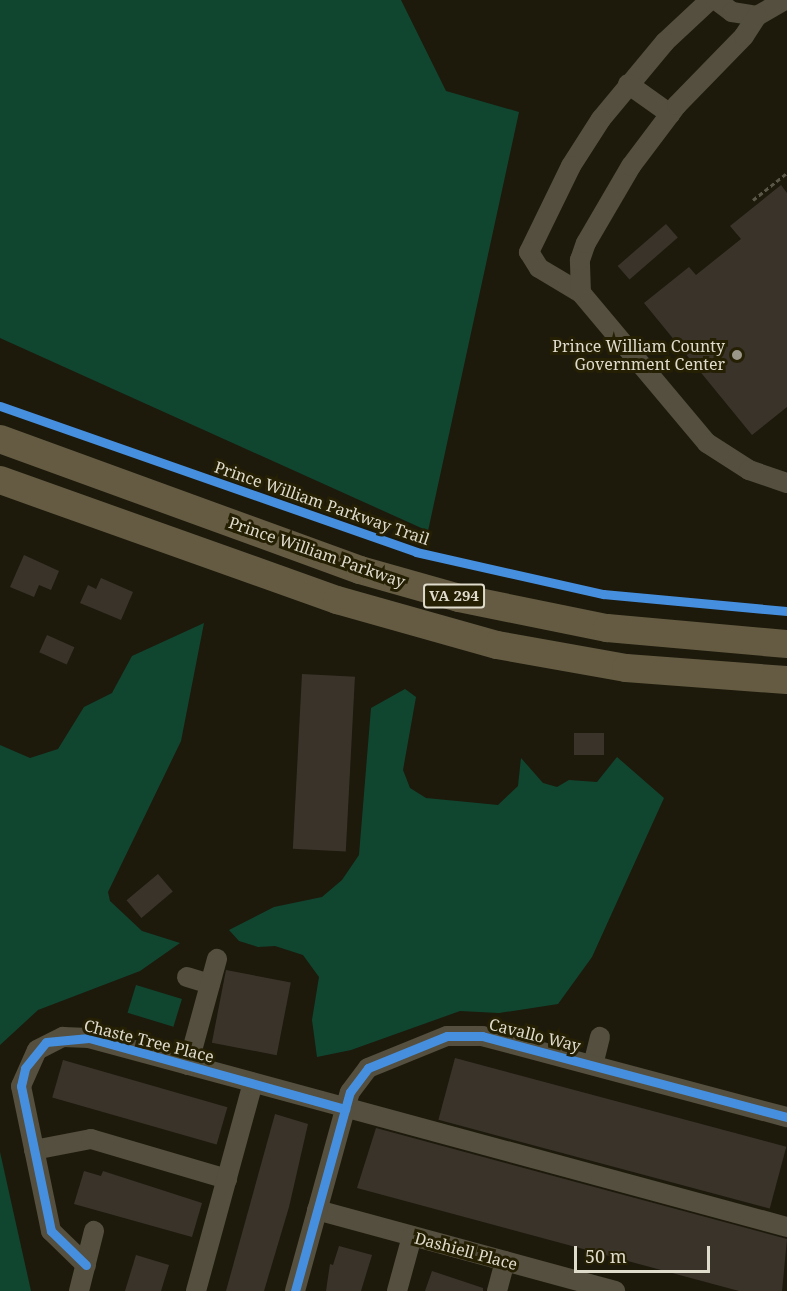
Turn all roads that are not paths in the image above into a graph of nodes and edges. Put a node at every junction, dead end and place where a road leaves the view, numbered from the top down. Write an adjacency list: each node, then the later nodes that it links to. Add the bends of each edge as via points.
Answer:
1 (710, 0): 5 (street)
2 (716, 0): 4 (street, via 732,12)
3 (785, 0): 4 (street)
4 (757, 16): 6 (street, via 744,36)
5 (628, 84): 6 (street); 7 (street, via 571,166 530,242 532,261)
6 (670, 114): 7 (street, via 631,166 586,243 580,260)
7 (581, 293): 10 (street, via 707,443 749,470)
8 (0, 439): 11 (highway, Prince William Parkway / VA 294, via 360,570 459,598 607,628)
9 (0, 480): 12 (highway, VA 294, via 337,600 497,645 626,668)
10 (787, 483)
11 (787, 644)
12 (787, 680)
13 (217, 959): 15 (street)
14 (187, 977): 15 (street)
15 (210, 984): 17 (street)
16 (600, 1037): 18 (street)
17 (188, 1065): 19 (street, Chaste Tree Place); 22 (street, Chaste Tree Place, via 89,1038 46,1042 25,1068 21,1086)
18 (593, 1065): 20 (street, Cavallo Way, via 482,1036 447,1036 368,1068 350,1092); 21 (street, Cavallo Way)
19 (253, 1083): 20 (street, Chaste Tree Place); 23 (street)
20 (345, 1109): 24 (street, Cavallo Way); 25 (street, Chaste Tree Place)
21 (787, 1117)
22 (34, 1150): 23 (street, via 91,1139); 29 (street, Chaste Tree Place, via 51,1231)
23 (227, 1179): 32 (street)
24 (317, 1210): 27 (street, Dashiell Place); 33 (street, Cavallo Way)
25 (787, 1227)
26 (94, 1231): 29 (street)
27 (412, 1236): 28 (street, Dashiell Place); 34 (street)
28 (505, 1261): 30 (street, Dashiell Place); 35 (street)
29 (86, 1265): 31 (street)
30 (606, 1290)
31 (79, 1291)
32 (196, 1291)
33 (295, 1291)
34 (397, 1291)
35 (497, 1291)

